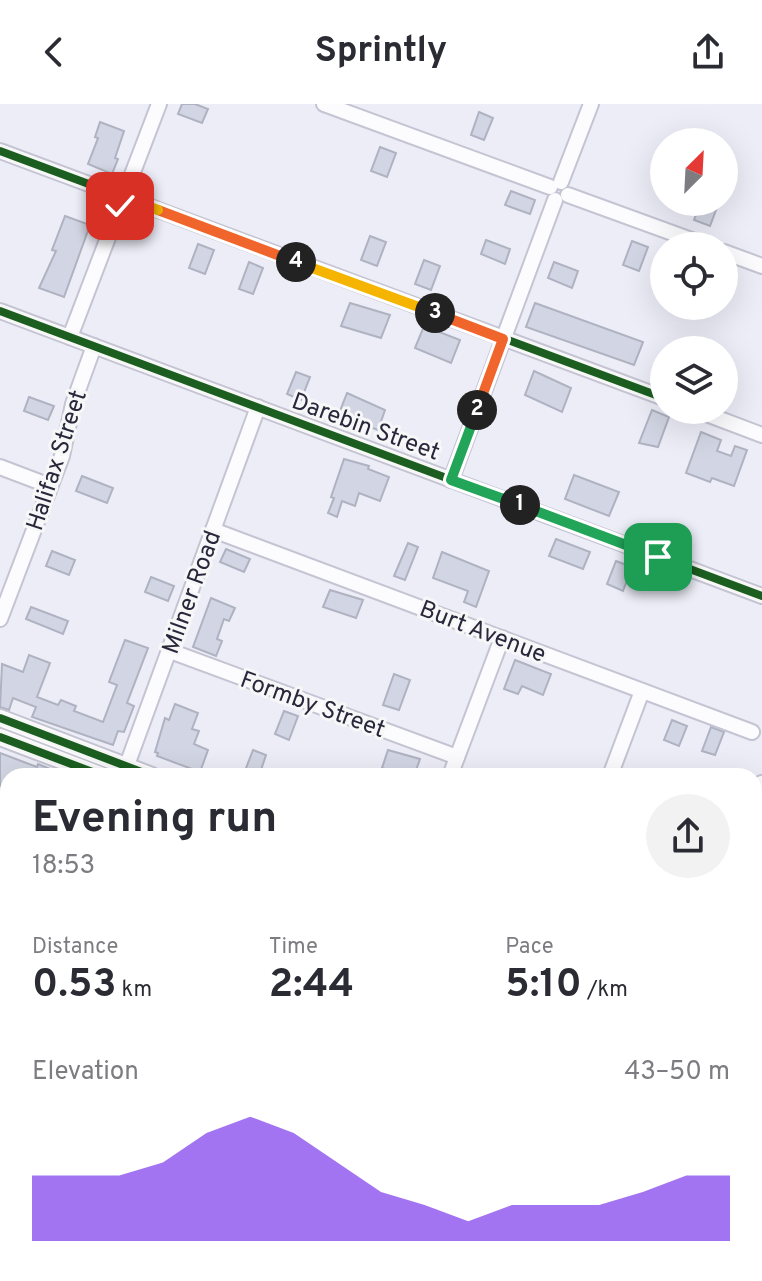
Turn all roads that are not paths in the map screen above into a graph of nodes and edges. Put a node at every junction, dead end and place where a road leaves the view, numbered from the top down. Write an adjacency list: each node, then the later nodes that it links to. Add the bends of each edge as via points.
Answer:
1 (159, 104): 6 (street)
2 (324, 104): 5 (street)
3 (591, 104): 5 (street)
4 (0, 151): 6 (street)
5 (558, 191): 7 (street); 12 (street)
6 (123, 197): 11 (street); 12 (street)
7 (670, 232)
8 (738, 257): 9 (street)
9 (762, 266)
10 (0, 311): 11 (street, Darebin Street)
11 (70, 337): 13 (street, Darebin Street)
12 (503, 339): 14 (street); 19 (street)
13 (94, 346): 15 (street, Darebin Street); 20 (street, Halifax Street)
14 (650, 393)
15 (258, 407): 19 (street, Darebin Street); 21 (street, Milner Road)
16 (733, 424): 17 (street)
17 (762, 435)
18 (0, 467): 20 (street)
19 (451, 480): 22 (street, Darebin Street)
20 (50, 486): 23 (street, Halifax Street)
21 (213, 530): 24 (street, Burt Avenue); 25 (street, Milner Road)
22 (762, 596)
23 (0, 619)
24 (502, 638): 26 (street, Burt Avenue); 30 (street)
25 (170, 651): 30 (street, Formby Street); 33 (street, Milner Road)
26 (642, 691): 28 (street, Burt Avenue); 35 (street)
27 (0, 718): 32 (main road)
28 (752, 732)
29 (0, 737): 31 (main road)
30 (457, 757): 34 (street)
31 (82, 768)
32 (119, 768)
33 (127, 768)
34 (453, 768)
35 (613, 768)

